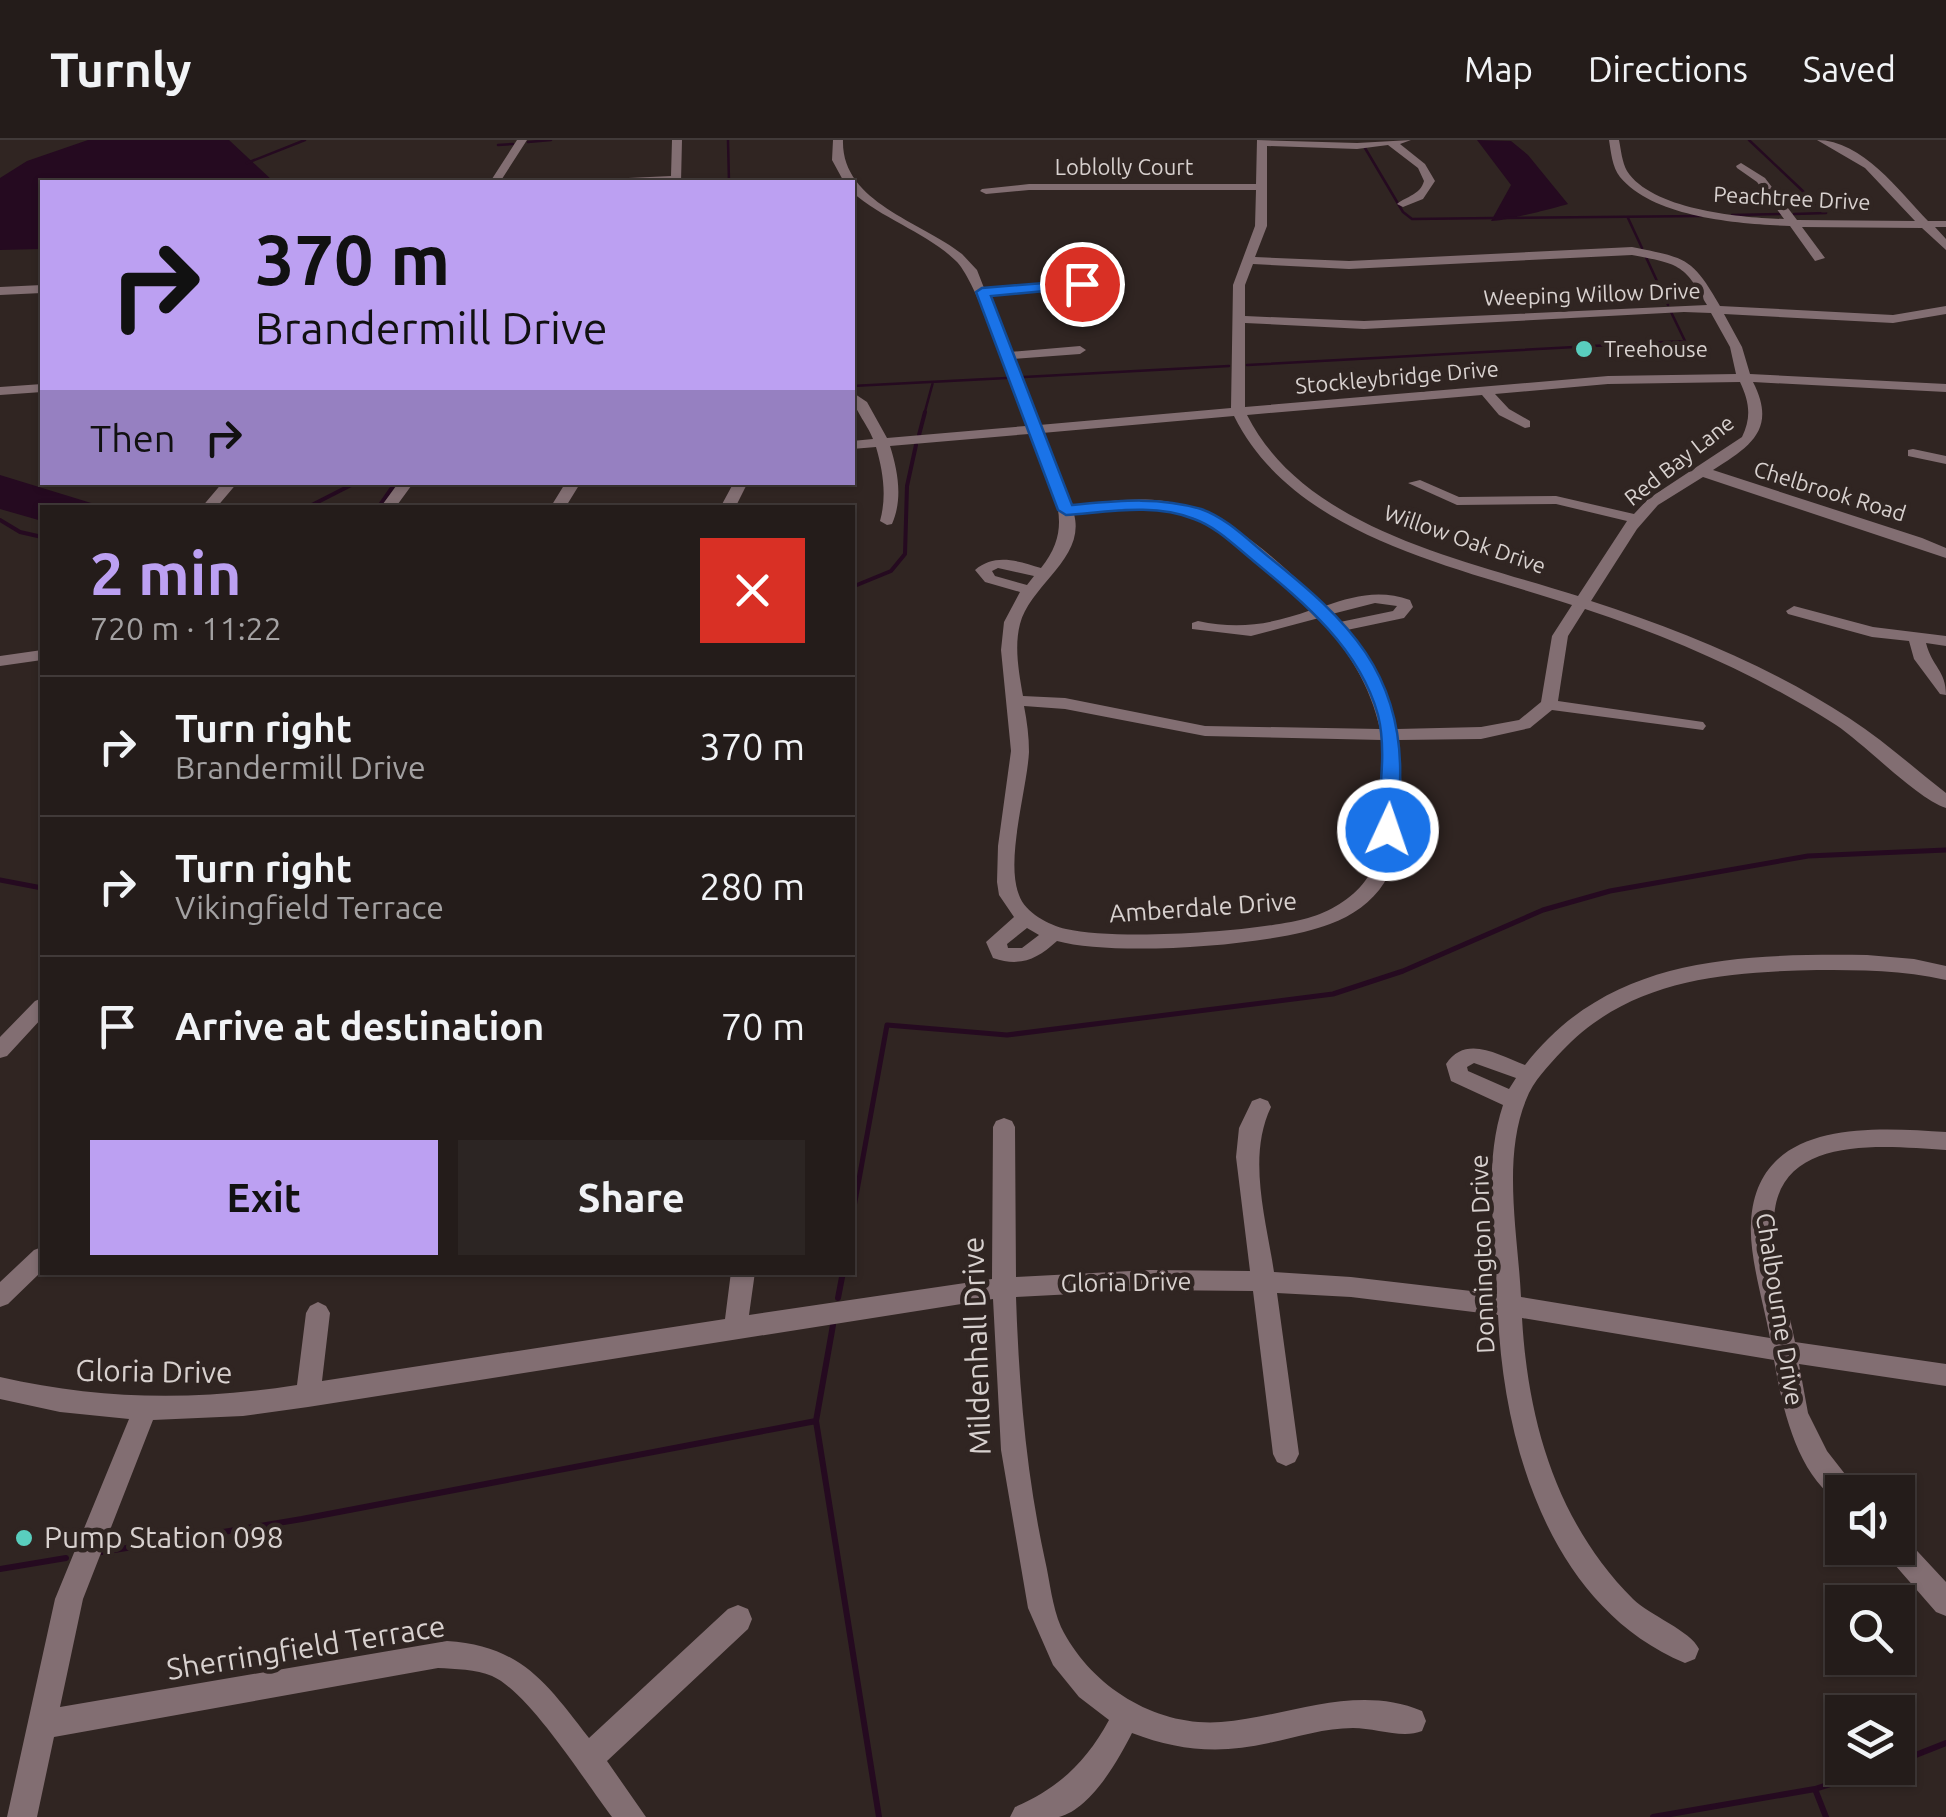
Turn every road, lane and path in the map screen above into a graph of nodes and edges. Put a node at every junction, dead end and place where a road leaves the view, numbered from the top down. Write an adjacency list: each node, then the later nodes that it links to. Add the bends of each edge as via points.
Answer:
1 (522, 140): 10 (street)
2 (677, 140): 11 (street)
3 (838, 140): 12 (street, via 837,160)
4 (1406, 140): 8 (street)
5 (1614, 140): 17 (street, Peachtree Drive, via 1624,176 1660,200 1722,218)
6 (1822, 140): 18 (street, via 1860,159)
7 (1262, 141): 8 (street); 14 (street)
8 (1392, 143): 16 (street, via 1430,176 1422,196)
9 (1741, 166): 17 (street, via 1761,180)
10 (496, 180)
11 (676, 180)
12 (848, 180)
13 (855, 187): 28 (street, via 946,246)
14 (1262, 187): 15 (street, Loblolly Court); 25 (street, via 1262,226)
15 (986, 191)
16 (1402, 204)
17 (1793, 222): 18 (street, Peachtree Drive); 24 (street)
18 (1926, 224): 19 (street, Peachtree Drive); 21 (street)
19 (1946, 224)
20 (1598, 234): 22 (street)
21 (1946, 246)
22 (1612, 251): 25 (street, Red Bay Lane, via 1350,264); 29 (street, Red Bay Lane, via 1654,253 1684,264)
23 (1099, 253): 28 (street, via 1105,267 1098,282)
24 (1820, 258)
25 (1247, 260): 31 (street)
26 (40, 290): 27 (street)
27 (0, 291)
28 (982, 292): 33 (street)
29 (1717, 309): 30 (street, Weeping Willow Drive, via 1874,319); 31 (street, Weeping Willow Drive, via 1364,325); 34 (street, Red Bay Lane)
30 (1946, 310)
31 (1238, 318): 40 (street)
32 (1080, 350): 33 (street)
33 (1007, 356): 42 (street)
34 (1744, 378): 36 (street, Stockleybridge Drive); 37 (street, Stockleybridge Drive); 47 (street, Red Bay Lane, via 1756,402 1752,432)
35 (40, 388): 38 (street)
36 (1946, 388)
37 (1485, 390): 40 (street, Stockleybridge Drive); 41 (street)
38 (0, 391)
39 (855, 398): 43 (street, via 867,407)
40 (1238, 410): 42 (street, Stockleybridge Drive); 59 (street, Willow Oak Drive, via 1275,467 1336,513 1419,551)
41 (1526, 424)
42 (1036, 430): 43 (street, Stockleybridge Drive); 53 (street)
43 (880, 443): 44 (street, Stockleybridge Drive); 55 (street, via 894,498)
44 (855, 446)
45 (1913, 453): 46 (street)
46 (1946, 460)
47 (1702, 471): 54 (street, Red Bay Lane); 56 (street, Chelbrook Road)
48 (1415, 483): 54 (street, via 1456,501 1567,501)
49 (228, 485): 51 (street)
50 (405, 485): 52 (street)
51 (211, 505)
52 (389, 505)
53 (1066, 510): 57 (street, via 1068,538); 61 (street, Amberdale Drive, via 1144,504 1197,514 1234,536)
54 (1636, 519): 59 (street, Red Bay Lane)
55 (887, 521)
56 (1946, 553)
57 (1043, 574): 58 (street); 58 (street, via 1006,563 983,570 990,579)
58 (1029, 590): 69 (street, via 1010,633)
59 (1582, 603): 70 (street, Red Bay Lane, via 1555,646); 73 (street, Willow Oak Drive, via 1702,646 1800,696 1864,736)
60 (1794, 610): 64 (street)
61 (1323, 612): 62 (street, via 1254,631); 63 (street, Amberdale Drive); 63 (street, via 1389,597 1406,608)
62 (1198, 626)
63 (1338, 627): 72 (street, Amberdale Drive, via 1370,675)
64 (1917, 640): 65 (street); 68 (street, via 1922,659)
65 (1946, 641)
66 (40, 655): 67 (street)
67 (0, 661)
68 (1946, 690)
69 (1017, 701): 72 (street, via 1073,702 1208,732); 72 (street, Amberdale Drive, via 1009,894 1039,926 1102,940 1274,931 1347,908 1368,891 1386,856)
70 (1549, 704): 71 (street); 72 (street, via 1524,724 1502,730)
71 (1697, 726)
72 (1390, 734)
73 (1946, 802)
74 (1946, 973): 77 (street, Donnington Drive, via 1886,962 1782,963 1668,976 1584,1016)
75 (40, 1008): 76 (street)
76 (0, 1050)
77 (1530, 1076): 78 (street, Donnington Drive); 78 (street, via 1482,1056 1456,1064 1464,1079)
78 (1515, 1101): 87 (street, Donnington Drive, via 1503,1168)
79 (1260, 1107): 84 (street, via 1247,1158)
80 (1004, 1127): 85 (street, Mildenhall Drive)
81 (1946, 1140): 90 (street, Chalbourne Drive, via 1833,1142 1781,1166 1770,1180 1761,1206)
82 (40, 1259): 86 (street)
83 (742, 1275): 89 (street)
84 (1264, 1282): 85 (street, Gloria Drive); 87 (street, Gloria Drive); 95 (street)
85 (1004, 1287): 89 (street, Gloria Drive); 101 (street, Mildenhall Drive, via 1013,1466 1042,1608 1069,1663)
86 (0, 1296)
87 (1510, 1309): 90 (street, Gloria Drive); 100 (street, Donnington Drive, via 1522,1415 1563,1523 1625,1611)
88 (318, 1312): 93 (street)
89 (736, 1327): 93 (street, Gloria Drive)
90 (1784, 1350): 91 (street, Gloria Drive); 96 (street, Chalbourne Drive, via 1802,1430)
91 (1946, 1375)
92 (0, 1388): 94 (street, Gloria Drive, via 56,1403)
93 (308, 1396): 94 (street, Gloria Drive)
94 (144, 1410): 103 (street, via 69,1600)
95 (1286, 1454)
96 (1831, 1475)
97 (1914, 1565): 98 (street)
98 (1944, 1596)
99 (738, 1620): 104 (street)
100 (1685, 1649)
101 (1126, 1715): 102 (street, Mildenhall Drive, via 1180,1734 1213,1737 1340,1712); 107 (street, via 1080,1788 1053,1808)
102 (1412, 1721)
103 (41, 1725): 104 (street, Sherringfield Terrace, via 461,1654 512,1673); 105 (street)
104 (586, 1761): 106 (street, Sherringfield Terrace)
105 (22, 1817)
106 (630, 1817)
107 (1025, 1817)

